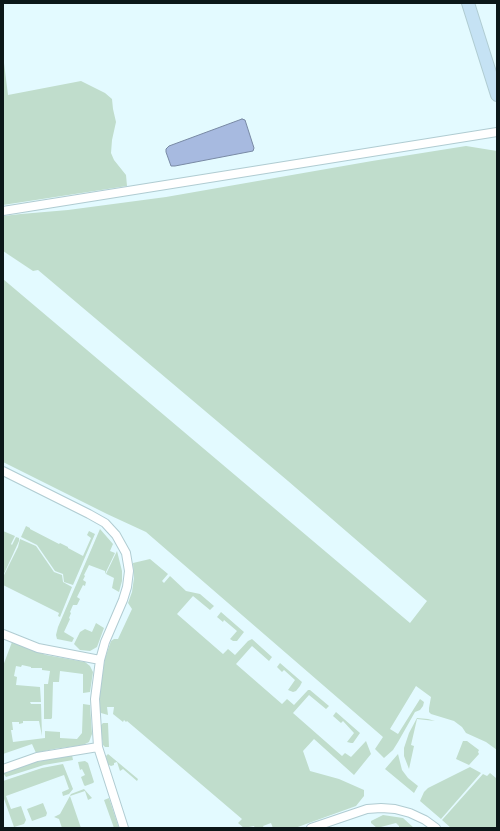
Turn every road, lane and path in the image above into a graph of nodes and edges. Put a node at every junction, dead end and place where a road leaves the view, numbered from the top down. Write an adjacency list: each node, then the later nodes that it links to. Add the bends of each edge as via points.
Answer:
1 (468, 3): 2 (street)
2 (497, 95)
3 (497, 132): 4 (street)
4 (3, 212)
5 (3, 471): 7 (street, via 99,520 112,530 120,541 128,562 129,579)
6 (3, 634): 7 (street, via 38,648)
7 (100, 660): 8 (street, via 94,699)
8 (98, 747): 9 (street, via 37,757); 10 (street)
9 (3, 769)
10 (124, 828)
11 (311, 828): 12 (street, via 367,809 381,808 410,813)
12 (436, 828)

